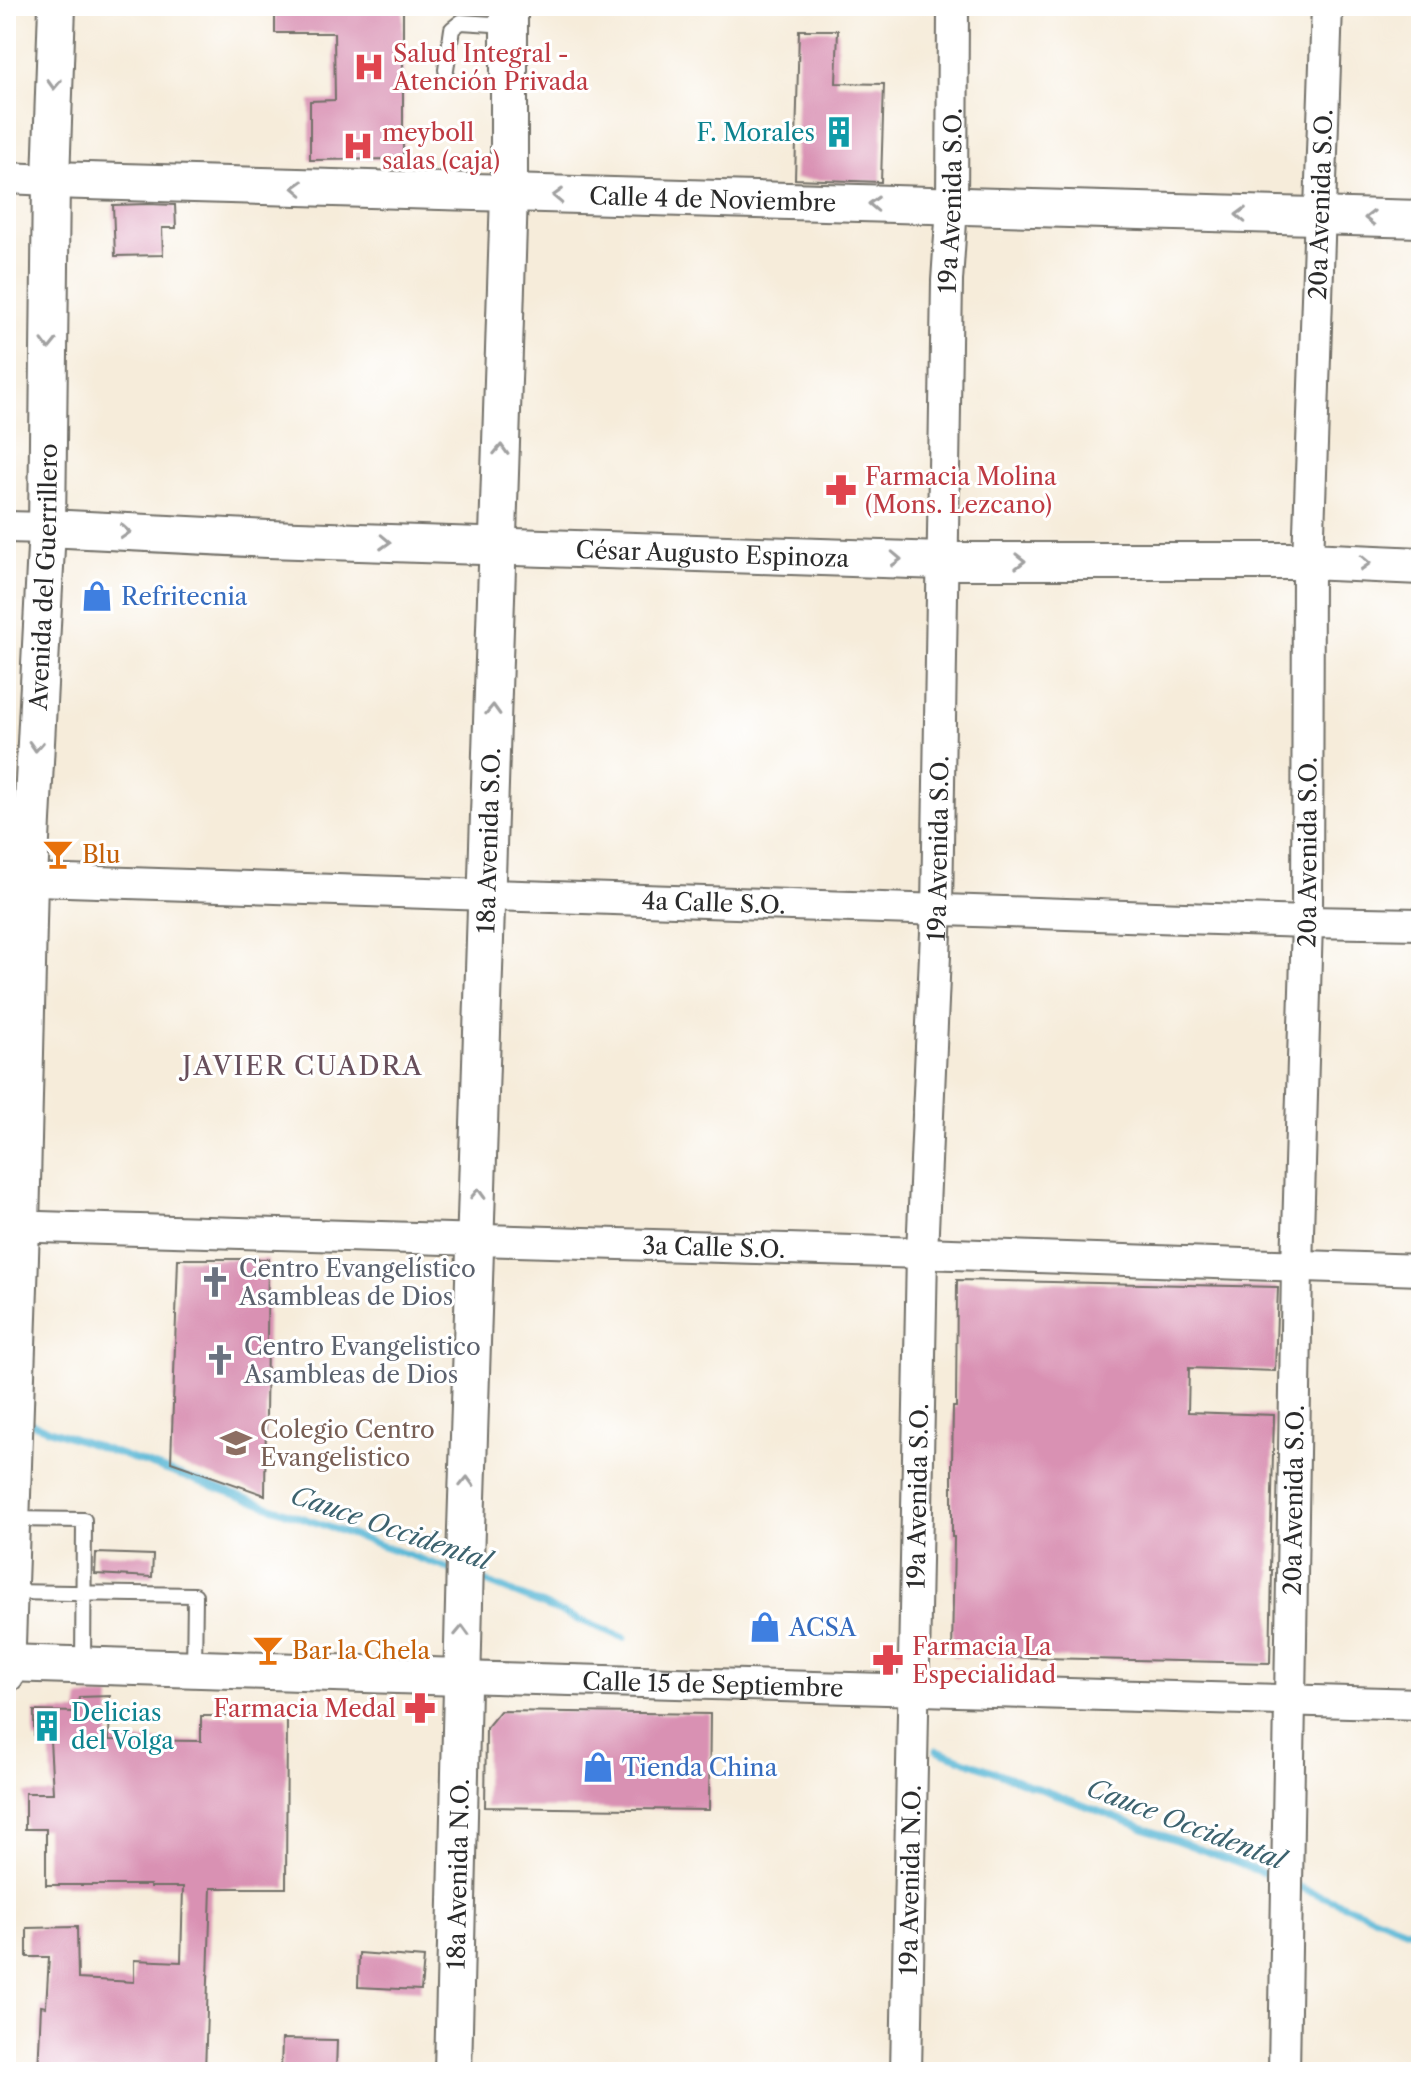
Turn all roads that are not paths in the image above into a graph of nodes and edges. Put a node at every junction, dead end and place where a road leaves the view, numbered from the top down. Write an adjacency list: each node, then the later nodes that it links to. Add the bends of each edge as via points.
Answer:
1 (57, 6): 7 (street, Avenida del Guerrillero, one-way to 7)
2 (953, 6): 9 (street, 19a Avenida S.O.)
3 (1327, 6): 10 (street, 20a Avenida S.O.)
4 (509, 15): 5 (lane, via 461,22 452,29); 8 (street, 18a Avenida S.O.)
5 (446, 70)
6 (6, 178): 7 (street, Calle 4 de Noviembre)
7 (51, 180): 8 (street, Calle 4 de Noviembre, one-way to 7); 13 (street, Avenida del Guerrillero, one-way to 13)
8 (509, 194): 9 (street, Calle 4 de Noviembre, one-way to 8); 14 (street, 18a Avenida S.O., one-way to 8)
9 (952, 206): 10 (street, Calle 4 de Noviembre, one-way to 9); 15 (street, 19a Avenida S.O.)
10 (1319, 217): 11 (street, Calle 4 de Noviembre, one-way to 10); 16 (street, 20a Avenida S.O.)
11 (1421, 219)
12 (6, 527): 13 (street, César Augusto Espinoza)
13 (47, 528): 14 (street, César Augusto Espinoza, one-way to 14); 18 (street, Avenida del Guerrillero, one-way to 18)
14 (498, 546): 15 (street, César Augusto Espinoza, one-way to 15); 19 (street, 18a Avenida S.O., one-way to 14)
15 (942, 561): 16 (street, César Augusto Espinoza, one-way to 16); 20 (street, 19a Avenida S.O.)
16 (1308, 561): 17 (street, César Augusto Espinoza, one-way to 17); 21 (street, 20a Avenida S.O.)
17 (1421, 566)
18 (17, 879): 19 (street, 4a Calle S.O.); 23 (street, Avenida del Guerrillero)
19 (487, 895): 20 (street, 4a Calle S.O.); 24 (street, 18a Avenida S.O., one-way to 19)
20 (937, 909): 21 (street, 4a Calle S.O.); 25 (street, 19a Avenida S.O.)
21 (1307, 922): 22 (street, 4a Calle S.O.); 26 (street, 20a Avenida S.O.)
22 (1421, 924)
23 (13, 1226): 24 (street, 3a Calle S.O.); 28 (street, Avenida del Guerrillero)
24 (476, 1240): 25 (street, 3a Calle S.O.); 35 (street, 18a Avenida S.O., one-way to 24)
25 (922, 1253): 26 (street, 3a Calle S.O.); 36 (street, 19a Avenida S.O.)
26 (1297, 1267): 27 (street, 3a Calle S.O.); 37 (street, 20a Avenida S.O.)
27 (1421, 1270)
28 (10, 1519): 29 (street, Avenida del Guerrillero); 30 (lane, via 84,1520)
29 (9, 1592): 30 (lane); 31 (street, Avenida del Guerrillero)
30 (84, 1593): 32 (lane); 33 (lane, via 195,1595)
31 (6, 1663): 32 (street, Calle 15 de Septiembre); 34 (street, Avenida del Guerrillero)
32 (83, 1665): 33 (street, Calle 15 de Septiembre)
33 (194, 1669): 35 (street, Calle 15 de Septiembre)
34 (6, 1674)
35 (461, 1677): 36 (street, Calle 15 de Septiembre); 39 (street, 18a Avenida N.O.)
36 (915, 1690): 37 (street, Calle 15 de Septiembre); 40 (street, 19a Avenida N.O.)
37 (1289, 1700): 38 (street, Calle 15 de Septiembre); 41 (street, 20a Avenida S.O.)
38 (1421, 1704)
39 (453, 2072)
40 (906, 2072)
41 (1284, 2072)

